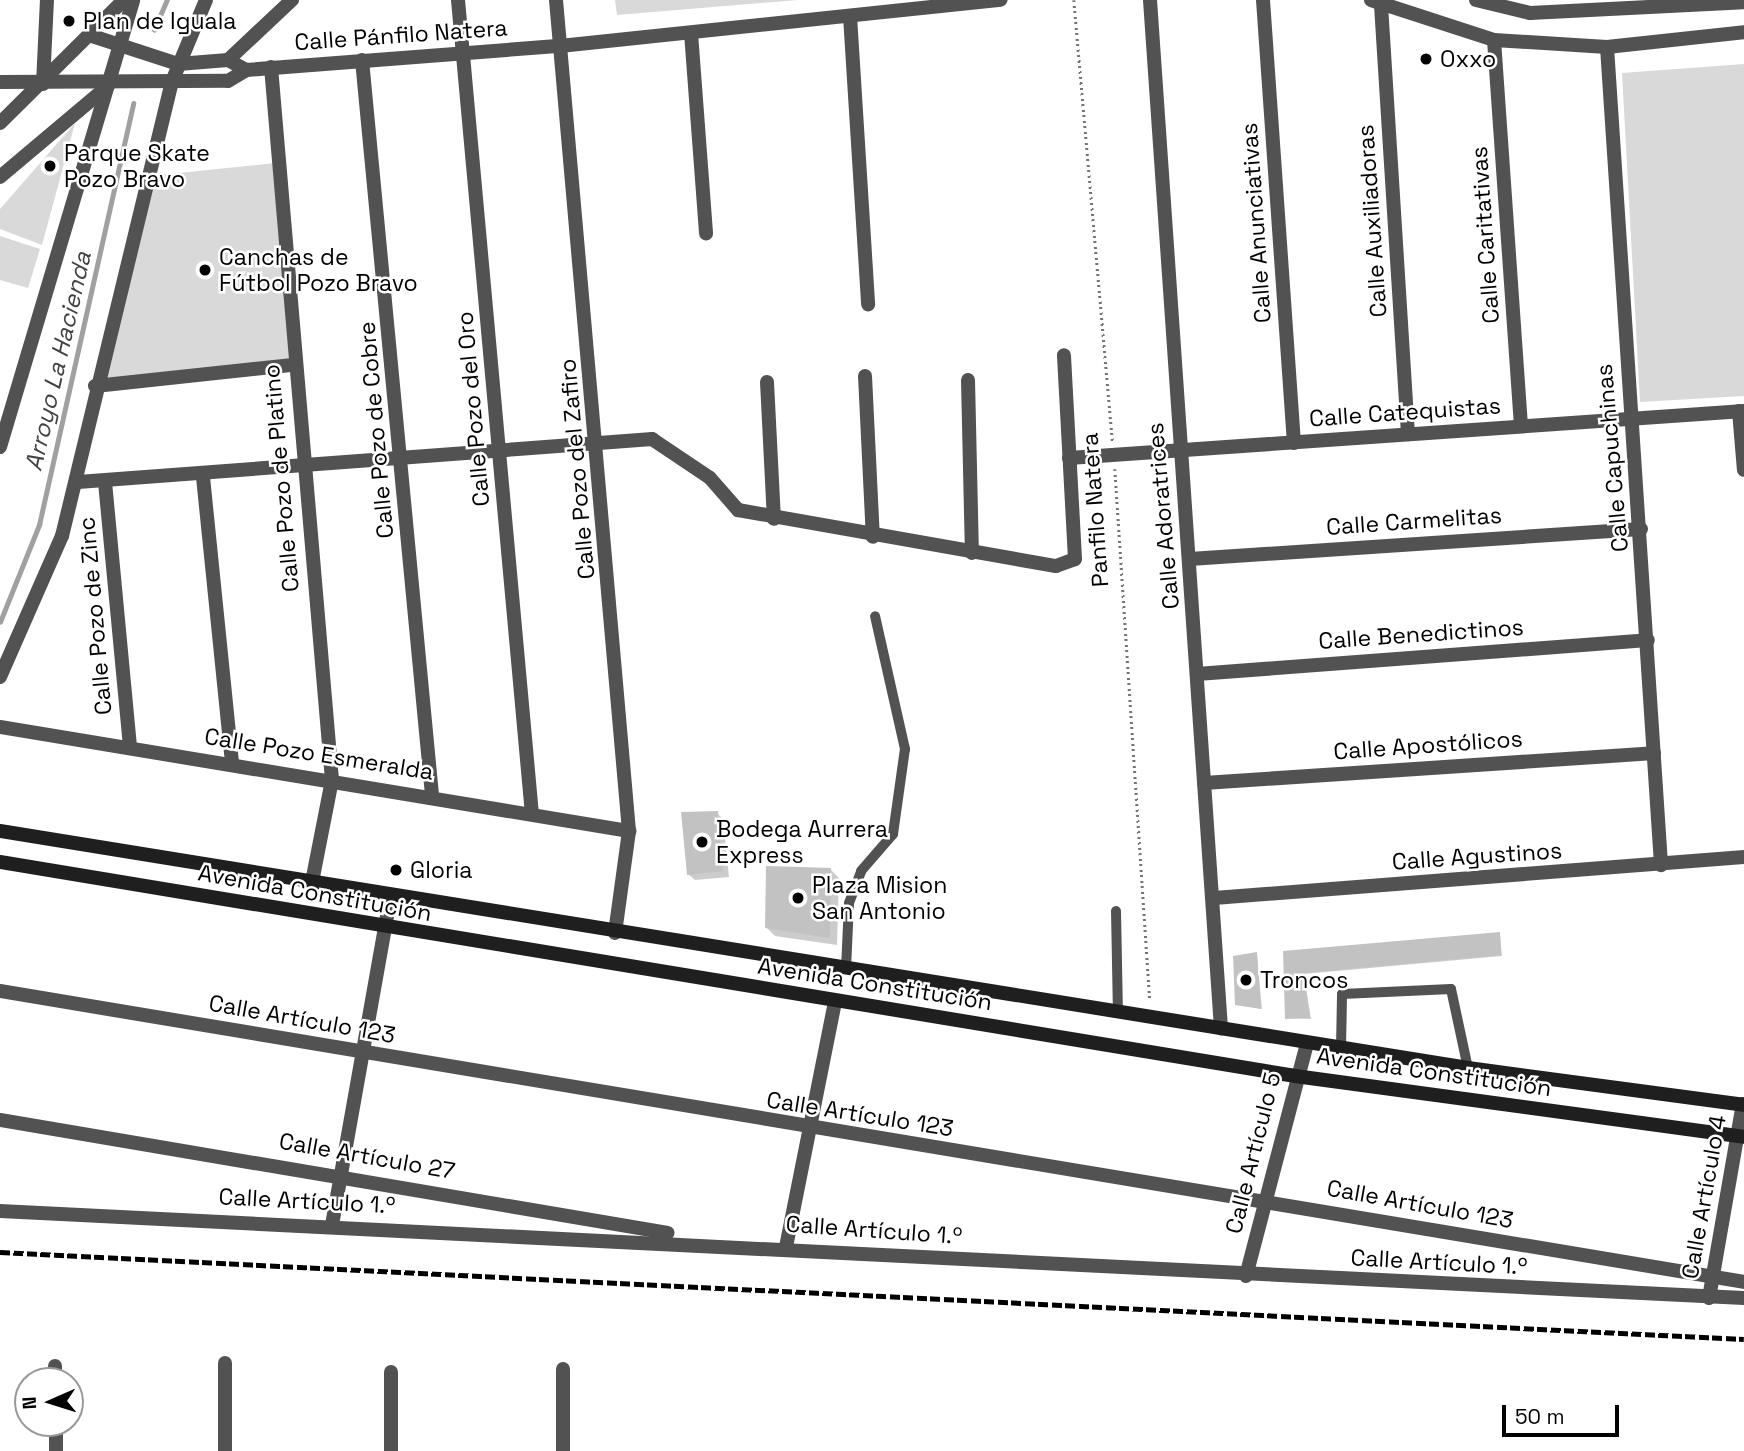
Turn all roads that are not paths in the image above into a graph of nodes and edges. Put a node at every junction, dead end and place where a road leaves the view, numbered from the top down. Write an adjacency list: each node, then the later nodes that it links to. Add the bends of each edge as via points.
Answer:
1 (47, 0): 33 (street)
2 (124, 0): 20 (street)
3 (133, 0): 22 (street)
4 (206, 0): 28 (street)
5 (292, 0): 26 (street)
6 (458, 0): 25 (street, Calle Pozo del Oro)
7 (556, 0): 23 (street, Calle Pozo del Zafiro)
8 (1001, 0): 17 (street)
9 (1150, 0): 54 (street, Calle Adoratrices)
10 (1264, 0): 51 (street, Calle Anunciativas)
11 (1476, 0): 13 (street)
12 (1376, 2): 21 (street); 49 (street, Calle Auxiliadoras)
13 (1491, 2): 16 (street, via 1530,13)
14 (1717, 2): 15 (street); 16 (street)
15 (1744, 2)
16 (1603, 7)
17 (850, 16): 19 (street); 39 (street)
18 (1744, 32): 24 (street)
19 (691, 33): 23 (street, Calle Pánfilo Natera); 38 (street)
20 (89, 35): 22 (street); 33 (street)
21 (1494, 40): 24 (street); 48 (street, Calle Caritativas)
22 (120, 44): 28 (street); 35 (street)
23 (560, 46): 25 (street, Calle Pánfilo Natera); 50 (street, Calle Pozo del Zafiro)
24 (1606, 47): 47 (street, Calle Capuchinas)
25 (463, 55): 27 (street, Calle Pánfilo Natera); 53 (street, Calle Pozo del Oro)
26 (228, 60): 28 (street); 30 (street); 31 (street)
27 (362, 60): 29 (street, Calle Pánfilo Natera); 55 (street, Calle Pozo de Cobre)
28 (178, 64): 34 (street)
29 (271, 67): 30 (street, Calle Pánfilo Natera); 41 (street, Calle Pozo de Platino)
30 (246, 70): 31 (street, Calle Pánfilo Natera)
31 (228, 81): 34 (street, Calle Pánfilo Natera)
32 (0, 82): 33 (street)
33 (43, 84): 35 (street); 36 (street)
34 (171, 84): 35 (street); 45 (street)
35 (108, 86): 37 (street); 52 (street)
36 (0, 123)
37 (0, 177)
38 (706, 233)
39 (868, 304)
40 (1064, 355): 56 (street)
41 (293, 365): 45 (street); 57 (street, Calle Pozo de Platino)
42 (865, 376): 64 (street)
43 (968, 380): 65 (street)
44 (767, 383): 62 (street)
45 (95, 386): 60 (street)
46 (1742, 411): 47 (street, Calle Catequistas); 58 (street)
47 (1630, 417): 48 (street, Calle Catequistas); 63 (street, Calle Capuchinas)
48 (1521, 426): 49 (street, Calle Catequistas)
49 (1408, 434): 51 (street, Calle Catequistas)
50 (598, 440): 53 (street); 62 (street, via 660,441 710,478 738,510); 80 (street, Calle Pozo del Zafiro)
51 (1294, 443): 54 (street, Calle Catequistas)
52 (0, 447)
53 (499, 448): 55 (street); 78 (street, Calle Pozo del Oro)
54 (1180, 452): 56 (street, Calle Catequistas); 66 (street, Calle Adoratrices)
55 (402, 457): 57 (street); 77 (street, Calle Pozo de Cobre)
56 (1069, 458): 65 (street, via 1075,559 1056,566)
57 (302, 468): 59 (street); 75 (street, Calle Pozo de Platino)
58 (1744, 470)
59 (203, 477): 61 (street); 74 (street)
60 (79, 482): 61 (street); 70 (street, via 44,583)
61 (105, 482): 72 (street, Calle Pozo de Zinc)
62 (775, 519): 64 (street)
63 (1641, 529): 66 (street, Calle Carmelitas); 68 (street, Calle Capuchinas)
64 (873, 537): 65 (street)
65 (972, 553)
66 (1189, 559): 69 (street, Calle Adoratrices)
67 (875, 616): 90 (lane, via 905,749 893,834 861,871 849,903)
68 (1648, 640): 69 (street, Calle Benedictinos); 73 (street, Calle Capuchinas)
69 (1197, 674): 76 (street, Calle Adoratrices)
70 (0, 677)
71 (0, 727): 72 (street, Calle Pozo Esmeralda)
72 (130, 745): 74 (street, Calle Pozo Esmeralda)
73 (1654, 753): 76 (street, Calle Apostólicos); 83 (street, Calle Capuchinas)
74 (232, 763): 75 (street, Calle Pozo Esmeralda)
75 (332, 780): 77 (street, Calle Pozo Esmeralda); 84 (street, Calle Pozo de Platino)
76 (1204, 783): 86 (street, Calle Adoratrices)
77 (432, 795): 78 (street, Calle Pozo Esmeralda)
78 (533, 814): 80 (street, Calle Pozo Esmeralda)
79 (0, 831): 84 (main road, Avenida Constitución)
80 (629, 831): 89 (street, Calle Pozo del Zafiro)
81 (1744, 858): 83 (street, Calle Agustinos)
82 (0, 862): 88 (main road, Avenida Constitución)
83 (1661, 865): 86 (street, Calle Agustinos)
84 (312, 882): 85 (main road, Avenida Constitución)
85 (391, 895): 88 (street); 89 (main road, Avenida Constitución)
86 (1214, 898): 94 (street, Calle Adoratrices)
87 (1116, 911): 93 (lane)
88 (383, 928): 92 (main road, Avenida Constitución); 97 (street)
89 (615, 933): 90 (main road, Avenida Constitución)
90 (846, 969): 93 (main road, Avenida Constitución)
91 (0, 991): 97 (street, Calle Artículo 123)
92 (835, 1002): 99 (main road, Avenida Constitución); 102 (street)
93 (1118, 1012): 94 (main road, Avenida Constitución)
94 (1222, 1029): 95 (main road, Avenida Constitución)
95 (1307, 1043): 96 (main road, Avenida Constitución); 99 (street, Calle Artículo 5)
96 (1341, 1048): 98 (main road, Avenida Constitución); 98 (lane, via 1342,994 1451,989)
97 (364, 1052): 102 (street, Calle Artículo 123); 104 (street)
98 (1468, 1068): 100 (main road, Avenida Constitución)
99 (1295, 1076): 103 (main road, Avenida Constitución); 105 (street, Calle Artículo 5)
100 (1744, 1104): 103 (street, Calle Artículo 4)
101 (0, 1120): 104 (street, Calle Artículo 27)
102 (808, 1129): 105 (street, Calle Artículo 123); 109 (street)
103 (1741, 1137): 111 (street, Calle Artículo 4)
104 (339, 1173): 107 (street); 108 (street, Calle Artículo 27)
105 (1261, 1200): 110 (street, Calle Artículo 5); 111 (street, Calle Artículo 123)
106 (0, 1211): 107 (street, Calle Artículo 1.º)
107 (332, 1225): 108 (street, Calle Artículo 1.º)
108 (725, 1243): 109 (street, Calle Artículo 1.º)
109 (786, 1247): 110 (street, Calle Artículo 1.º)
110 (1246, 1276): 113 (street, Calle Artículo 1.º)
111 (1714, 1278): 112 (street, Calle Artículo 123); 113 (street, Calle Artículo 4)
112 (1744, 1282)
113 (1709, 1298): 114 (street, Calle Artículo 1.º)
114 (1744, 1298)
115 (225, 1363): 118 (street)
116 (563, 1369): 120 (street)
117 (391, 1372): 119 (street)
118 (225, 1451)
119 (391, 1451)
120 (563, 1451)

